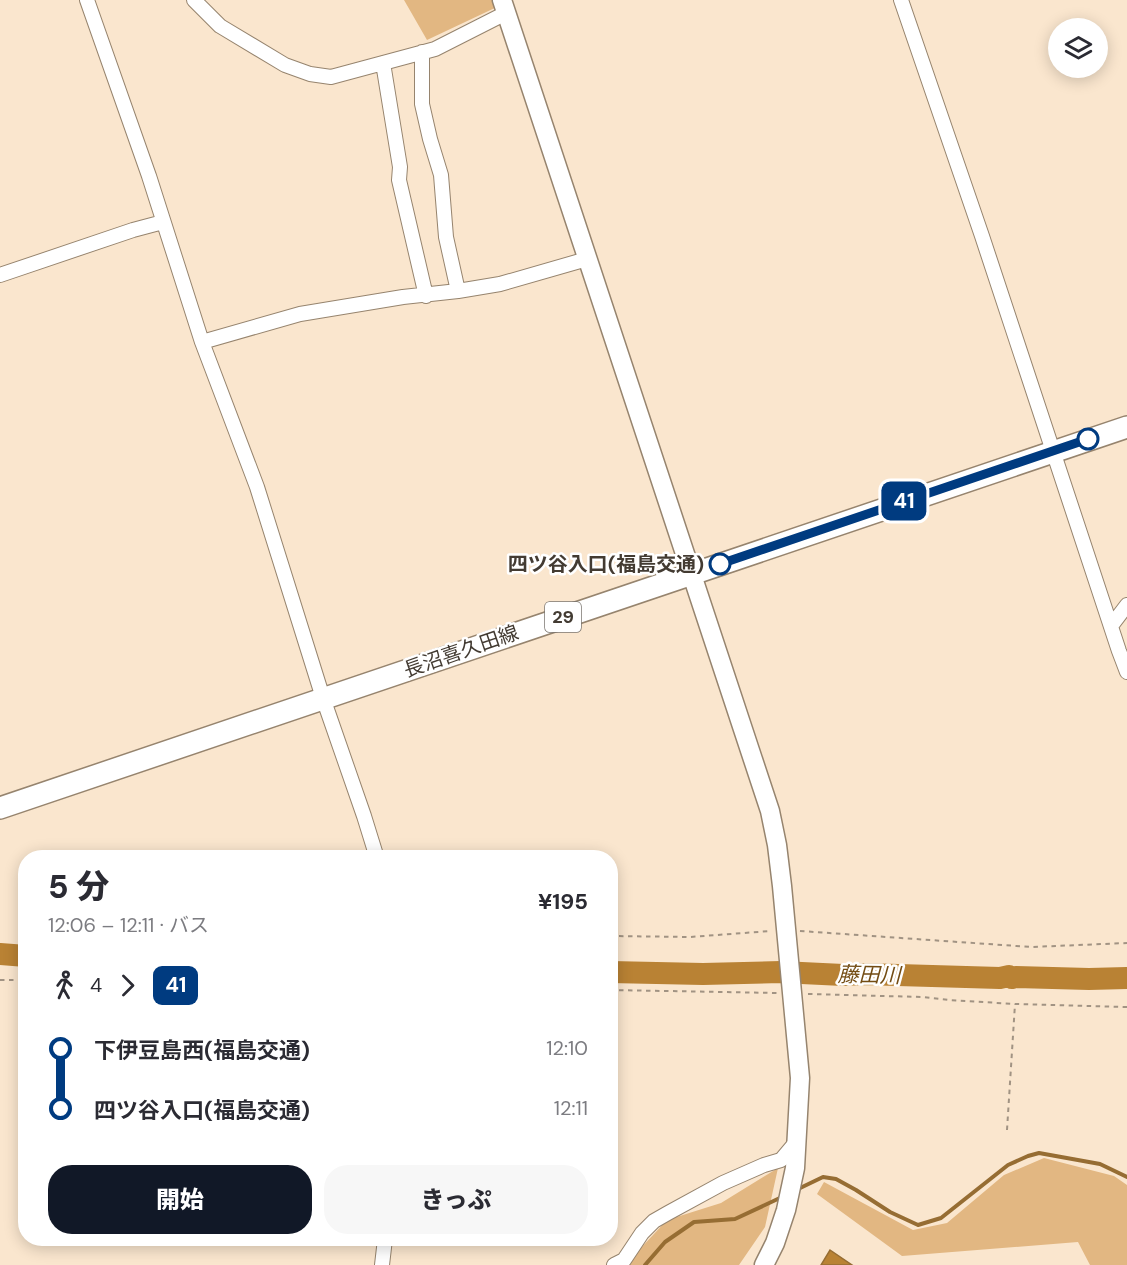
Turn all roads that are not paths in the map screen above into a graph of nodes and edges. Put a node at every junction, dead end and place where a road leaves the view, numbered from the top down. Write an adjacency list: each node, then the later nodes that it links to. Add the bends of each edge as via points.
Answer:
1 (87, 0): 7 (street)
2 (194, 0): 6 (street, via 220,26 285,65 310,74 331,77)
3 (901, 0): 14 (street)
4 (504, 6): 5 (street, via 435,49); 8 (street)
5 (422, 52): 6 (street); 10 (street, via 422,104 441,175 446,237)
6 (383, 63): 11 (street, via 399,180)
7 (163, 222): 9 (street); 12 (street)
8 (587, 259): 10 (street, via 500,284); 15 (street)
9 (0, 275)
10 (458, 291): 11 (street)
11 (426, 296): 12 (street, via 300,314)
12 (202, 342): 20 (street, via 257,487)
13 (1127, 427): 14 (main road, 長沼喜久田線 / 29)
14 (1053, 451): 15 (main road, 長沼喜久田線 / 29); 17 (street)
15 (690, 574): 20 (main road, 長沼喜久田線 / 29); 23 (street, via 770,811 777,845 800,1078)
16 (1127, 605): 17 (street)
17 (1110, 626): 18 (street)
18 (1123, 653): 19 (street)
19 (1127, 672)
20 (323, 698): 21 (main road, 長沼喜久田線 / 29); 22 (street)
21 (0, 808)
22 (375, 850)
23 (797, 1141): 26 (street, via 781,1160 723,1183 654,1221 624,1260); 27 (street, via 788,1201)
24 (384, 1246): 25 (street)
25 (382, 1265)
26 (614, 1265)
27 (764, 1265)

